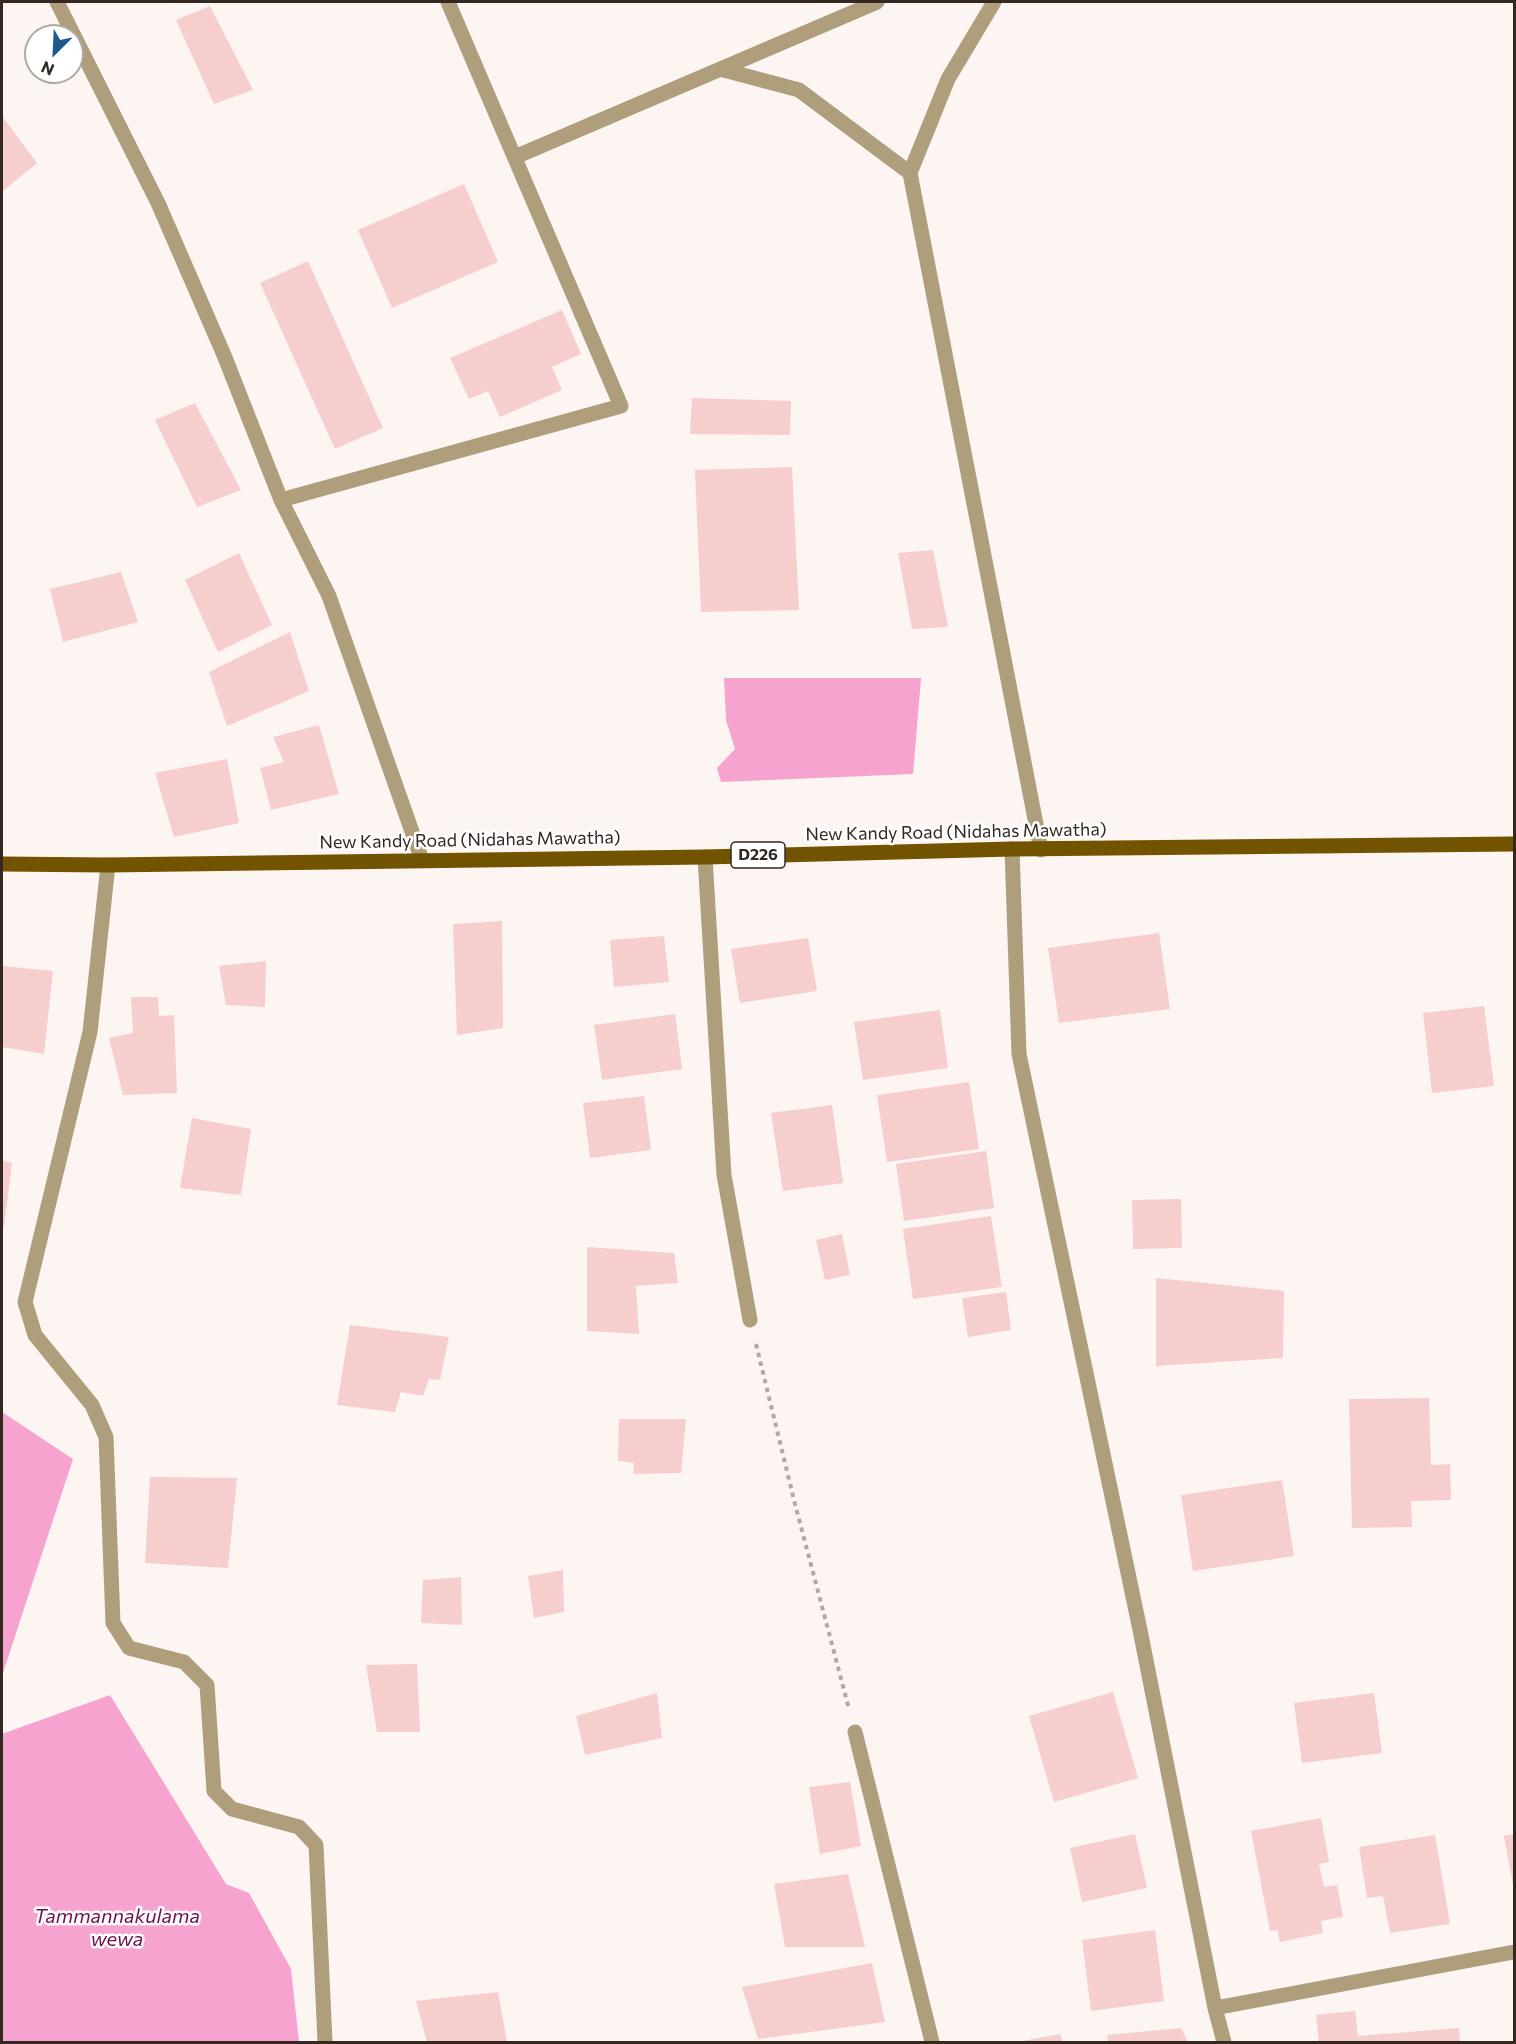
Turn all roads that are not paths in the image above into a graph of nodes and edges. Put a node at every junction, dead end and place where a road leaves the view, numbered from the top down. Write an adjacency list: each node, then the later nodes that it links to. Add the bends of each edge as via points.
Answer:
1 (57, 2): 8 (street, via 158,203)
2 (448, 2): 6 (street)
3 (877, 2): 5 (street)
4 (994, 2): 7 (street, via 948,79)
5 (720, 69): 6 (street); 7 (street, via 799,90)
6 (515, 157): 8 (street, via 621,406)
7 (910, 173): 11 (street)
8 (281, 500): 13 (street, via 330,596)
9 (1515, 844): 11 (main road, New Kandy Road (Nidahas Mawatha) / D226)
10 (1012, 849): 11 (main road, New Kandy Road (Nidahas Mawatha) / D226); 12 (main road, New Kandy Road (Nidahas Mawatha) / D226); 19 (street, via 1019,1054)
11 (1041, 850)
12 (705, 856): 13 (main road, New Kandy Road (Nidahas Mawatha) / D226); 16 (street, via 724,1175)
13 (422, 860): 15 (main road, New Kandy Road (Nidahas Mawatha) / D226)
14 (2, 864): 15 (main road, New Kandy Road (Nidahas Mawatha) / D226)
15 (108, 865): 20 (street, via 90,1032 25,1302 35,1335 92,1405 106,1437 112,1623 129,1648 184,1662 207,1685 214,1791 232,1809 299,1827 316,1845)
16 (750, 1320)
17 (855, 1732): 21 (street)
18 (1515, 1953): 19 (street)
19 (1215, 2008): 22 (street)
20 (325, 2043)
21 (932, 2043)
22 (1224, 2043)

